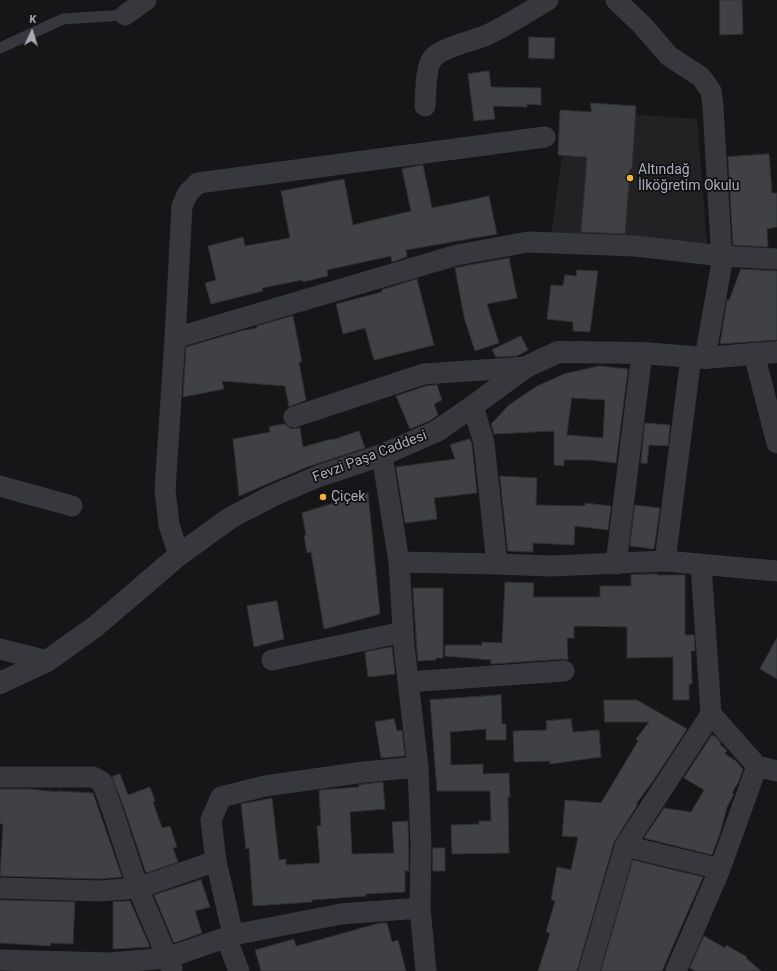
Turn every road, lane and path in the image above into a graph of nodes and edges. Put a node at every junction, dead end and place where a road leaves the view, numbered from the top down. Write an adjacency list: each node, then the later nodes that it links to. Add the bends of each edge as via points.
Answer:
1 (146, 0): 4 (street)
2 (548, 0): 6 (street, via 512,22 432,58 426,75)
3 (616, 0): 8 (street, via 669,56 701,77 710,91)
4 (125, 15): 5 (lane, via 63,19)
5 (0, 48)
6 (425, 106)
7 (545, 137): 10 (street, via 198,184 188,193 182,206)
8 (722, 256): 9 (street); 10 (street, via 635,246 528,242 457,255); 14 (street)
9 (777, 259)
10 (175, 338): 22 (street, via 165,490 169,525)
11 (777, 352): 13 (street, Fevzi Paşa Caddesi)
12 (642, 353): 14 (street, Fevzi Paşa Caddesi); 15 (street, Fevzi Paşa Caddesi, via 558,352); 26 (street)
13 (754, 354): 14 (street, Fevzi Paşa Caddesi); 18 (street)
14 (698, 357): 23 (street)
15 (526, 367): 16 (street, Fevzi Paşa Caddesi); 17 (street, via 424,374)
16 (474, 406): 19 (street, Fevzi Paşa Caddesi, via 437,431); 25 (street, via 484,442)
17 (294, 417)
18 (777, 443)
19 (382, 455): 22 (street, Fevzi Paşa Caddesi, via 319,476 272,496 230,518); 24 (street)
20 (0, 486): 21 (street)
21 (72, 506)
22 (178, 555): 32 (street, Fevzi Paşa Caddesi, via 96,626)
23 (665, 561): 26 (street); 27 (street)
24 (400, 562): 25 (street); 29 (street)
25 (497, 564): 26 (street)
26 (616, 564)
27 (701, 565): 28 (street); 36 (street)
28 (777, 571)
29 (403, 632): 31 (street); 34 (street)
30 (0, 650): 32 (street)
31 (272, 660)
32 (47, 661): 35 (street, Fevzi Paşa Caddesi)
33 (564, 671): 34 (street)
34 (408, 682): 38 (street)
35 (0, 683)
36 (711, 714): 37 (street); 41 (street)
37 (757, 766): 39 (street); 43 (street)
38 (418, 767): 42 (street, via 265,786 221,798 211,820); 46 (street)
39 (777, 770)
40 (0, 777): 45 (street, via 94,777 102,782)
41 (625, 846): 43 (street); 52 (street)
42 (216, 861): 45 (street); 47 (street)
43 (720, 869): 53 (street)
44 (0, 888): 45 (street, via 99,891)
45 (138, 888): 49 (street)
46 (420, 908): 47 (street, via 341,914); 51 (street)
47 (230, 936): 49 (street); 50 (street)
48 (0, 960): 49 (street)
49 (170, 964)
50 (239, 971)
51 (426, 971)
52 (589, 971)
53 (676, 971)

